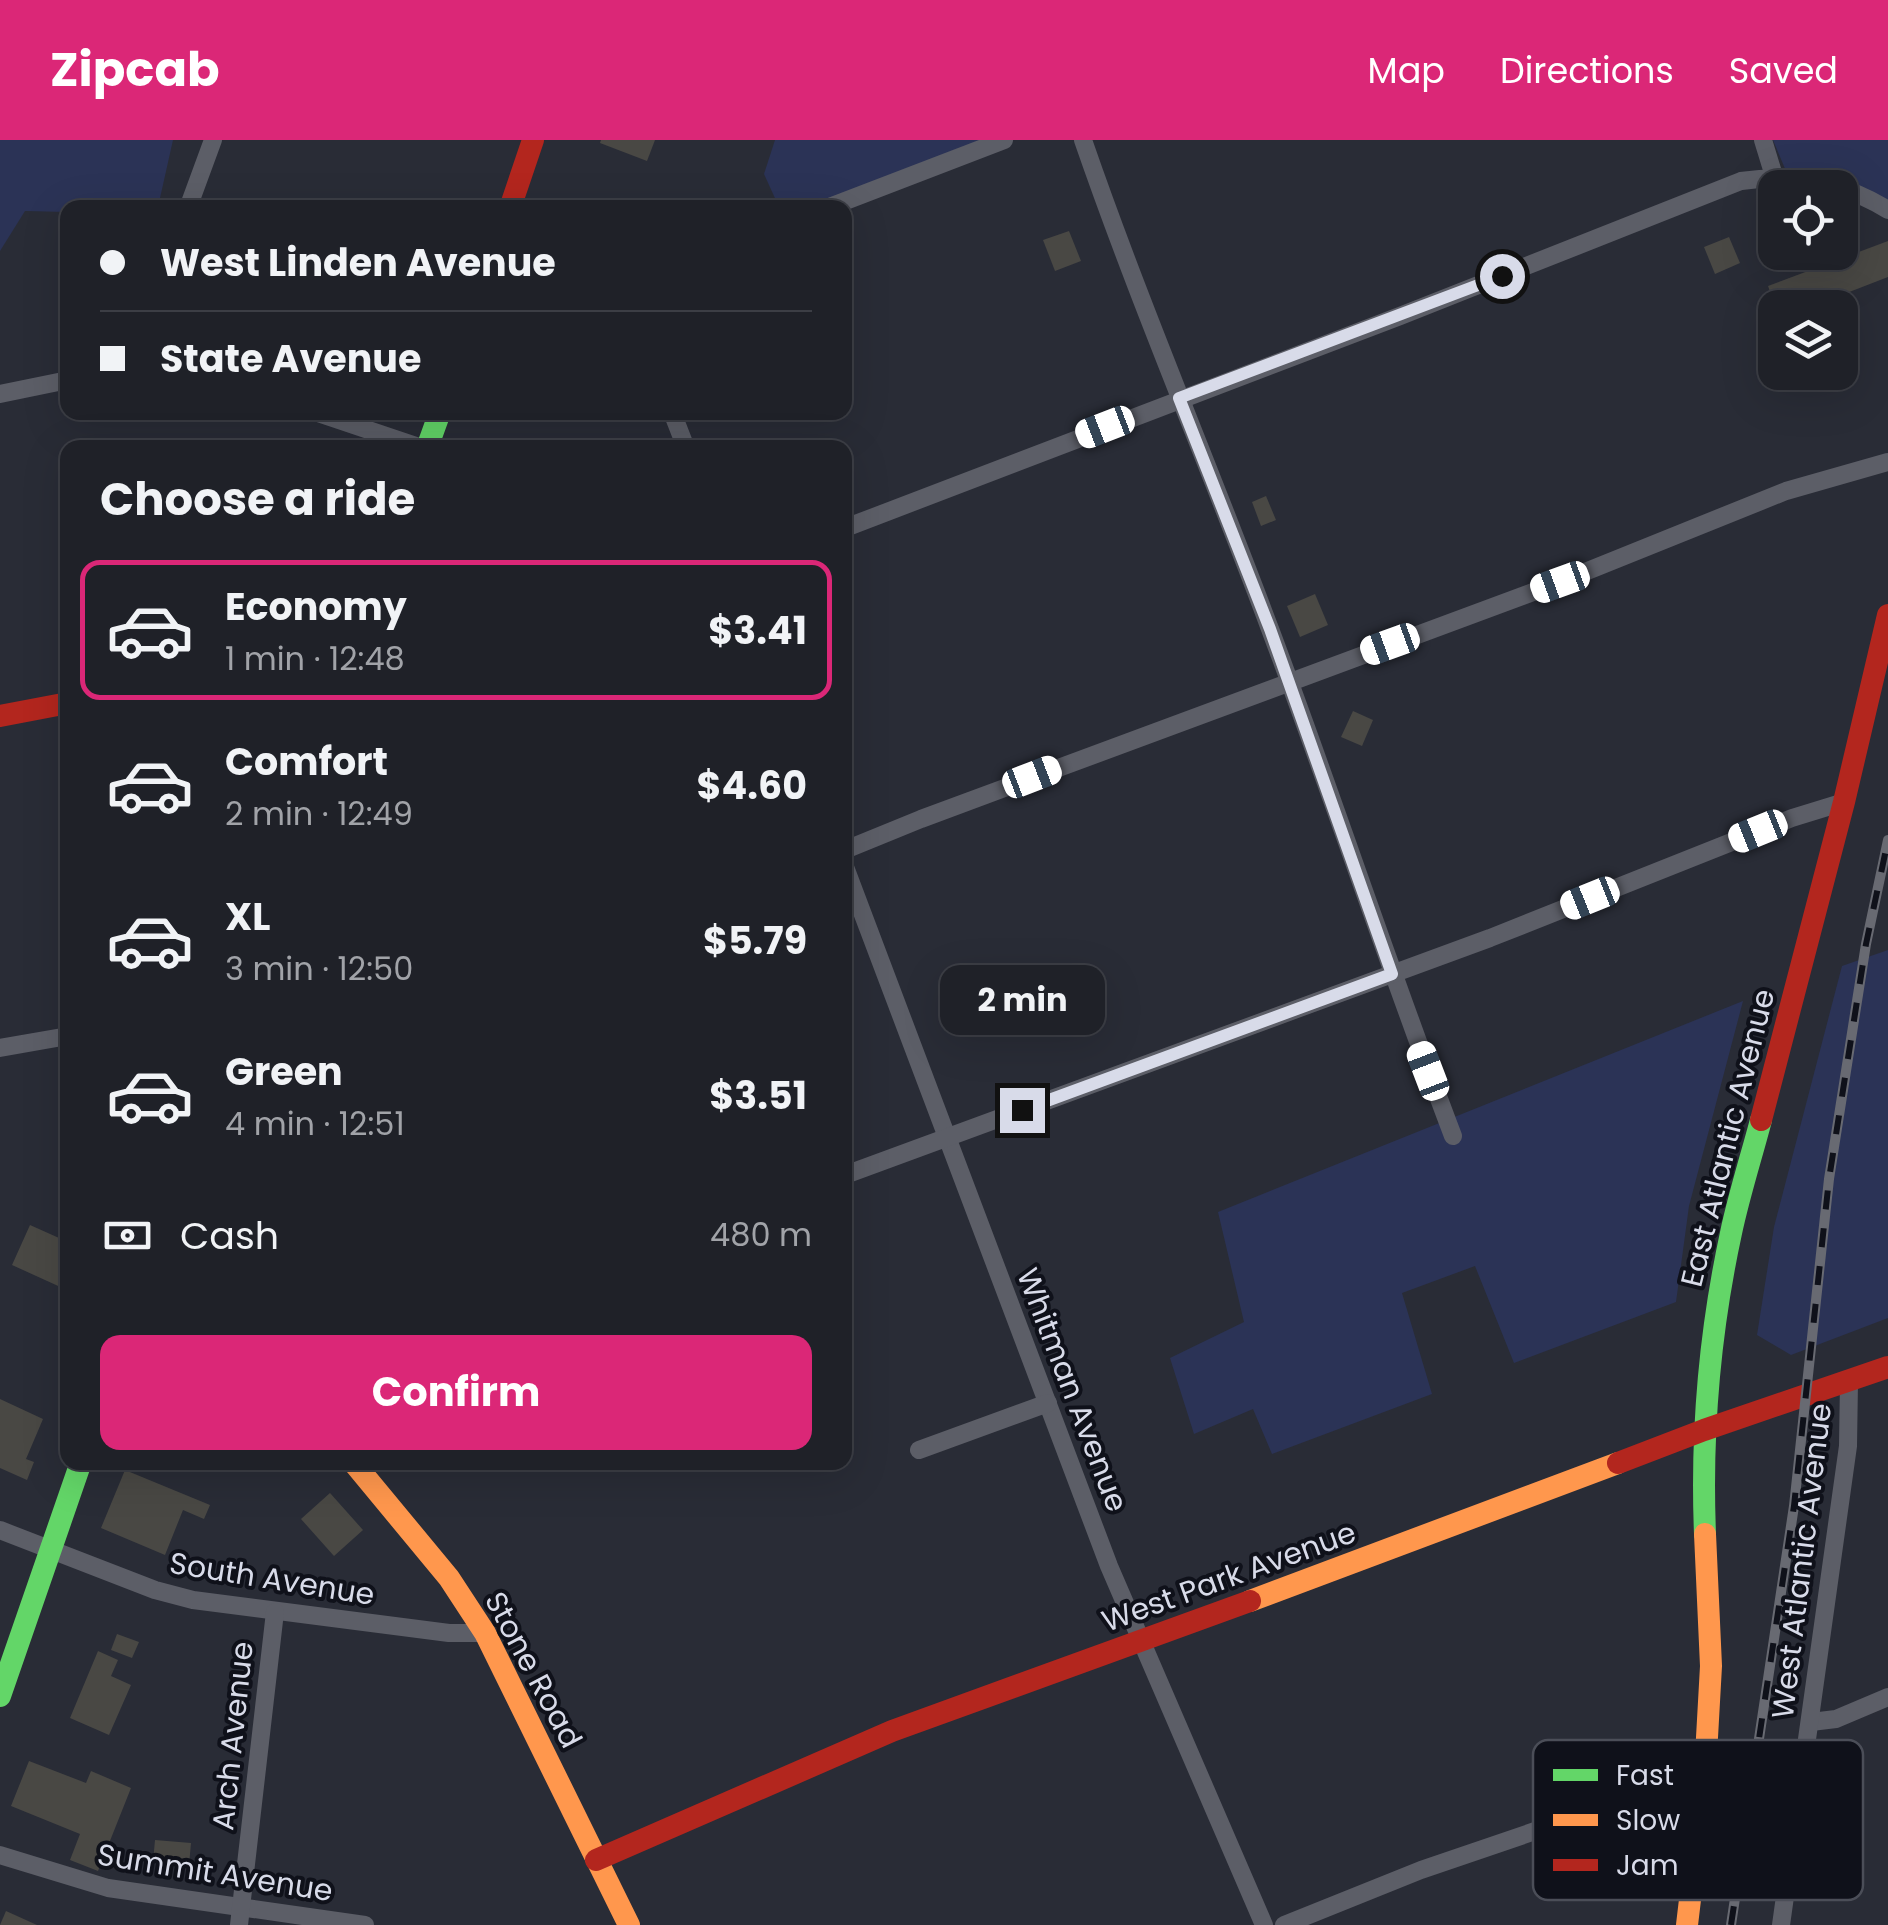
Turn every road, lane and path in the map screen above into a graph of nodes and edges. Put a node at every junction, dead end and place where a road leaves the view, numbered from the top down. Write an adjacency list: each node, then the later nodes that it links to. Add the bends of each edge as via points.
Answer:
1 (213, 140): 9 (street)
2 (533, 140): 10 (main road)
3 (1004, 140): 11 (street)
4 (1082, 140): 15 (street)
5 (1763, 140): 6 (street)
6 (1772, 170)
7 (1758, 179): 15 (street)
8 (1858, 194): 12 (street)
9 (191, 200)
10 (513, 200)
11 (849, 200)
12 (1888, 210)
13 (60, 382): 14 (street)
14 (0, 394)
15 (1179, 398): 19 (street); 21 (street)
16 (338, 420): 17 (street)
17 (400, 440)
18 (1888, 462): 21 (street, via 1786,490)
19 (852, 525)
20 (1888, 615): 24 (main road, East Atlantic Avenue)
21 (1289, 681): 25 (street); 27 (street)
22 (60, 705): 23 (main road)
23 (0, 716)
24 (1844, 802): 27 (street); 36 (main road, East Atlantic Avenue, via 1731,1233)
25 (852, 847)
26 (852, 886): 31 (street, Whitman Avenue)
27 (1392, 974): 30 (street); 31 (street)
28 (60, 1037): 29 (street)
29 (0, 1048)
30 (1453, 1136)
31 (948, 1137): 32 (street); 35 (street, Whitman Avenue)
32 (852, 1172)
33 (1888, 1367): 34 (main road, West Park Avenue)
34 (1849, 1382): 36 (main road, West Park Avenue); 47 (street, West Atlantic Avenue, via 1848,1446)
35 (1048, 1403): 37 (street); 44 (street, Whitman Avenue)
36 (1704, 1430): 44 (main road, West Park Avenue); 48 (main road, East Atlantic Avenue)
37 (918, 1450)
38 (78, 1470): 41 (main road)
39 (361, 1470): 43 (main road, Stone Road, via 449,1578)
40 (0, 1530): 41 (street, South Avenue)
41 (51, 1548): 42 (street, South Avenue, via 174,1595); 45 (main road)
42 (274, 1612): 43 (street, South Avenue); 55 (street, Arch Avenue)
43 (485, 1634): 52 (main road, Stone Road)
44 (1142, 1642): 52 (main road, West Park Avenue, via 892,1731); 58 (street, Whitman Avenue)
45 (0, 1696)
46 (1888, 1697): 47 (street)
47 (1811, 1722): 49 (street, West Atlantic Avenue)
48 (1707, 1740)
49 (1808, 1740)
50 (1533, 1832): 59 (street)
51 (0, 1855): 55 (street, Summit Avenue, via 108,1888)
52 (596, 1860): 57 (main road, Stone Road)
53 (1689, 1900): 60 (main road, East Atlantic Avenue)
54 (1785, 1900): 61 (street, West Atlantic Avenue)
55 (241, 1917): 56 (street, Summit Avenue)
56 (365, 1925)
57 (629, 1925)
58 (1264, 1925)
59 (1284, 1925)
60 (1686, 1925)
61 (1781, 1925)

